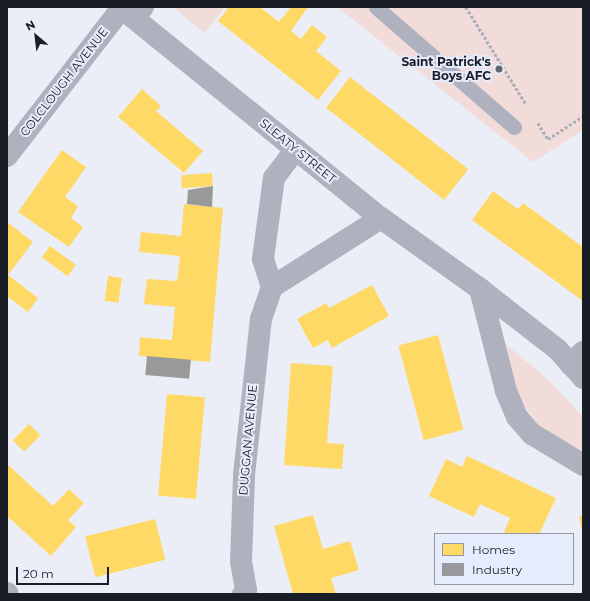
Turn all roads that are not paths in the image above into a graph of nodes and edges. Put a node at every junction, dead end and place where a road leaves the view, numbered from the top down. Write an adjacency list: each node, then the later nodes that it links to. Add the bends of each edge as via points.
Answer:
1 (376, 7): 3 (lane)
2 (131, 11): 4 (street, SLEATY STREET); 5 (street, COLCLOUGH AVENUE)
3 (514, 127)
4 (296, 149): 6 (street, SLEATY STREET); 7 (street, via 274,178 263,259)
5 (7, 156)
6 (381, 218): 7 (street); 8 (street, SLEATY STREET)
7 (272, 287): 11 (street, DUGGAN AVENUE, via 261,319 244,475 241,562 246,590)
8 (480, 289): 9 (street, SLEATY STREET); 10 (street, via 506,391 517,417 532,434)
9 (579, 365)
10 (583, 465)
11 (243, 594)

